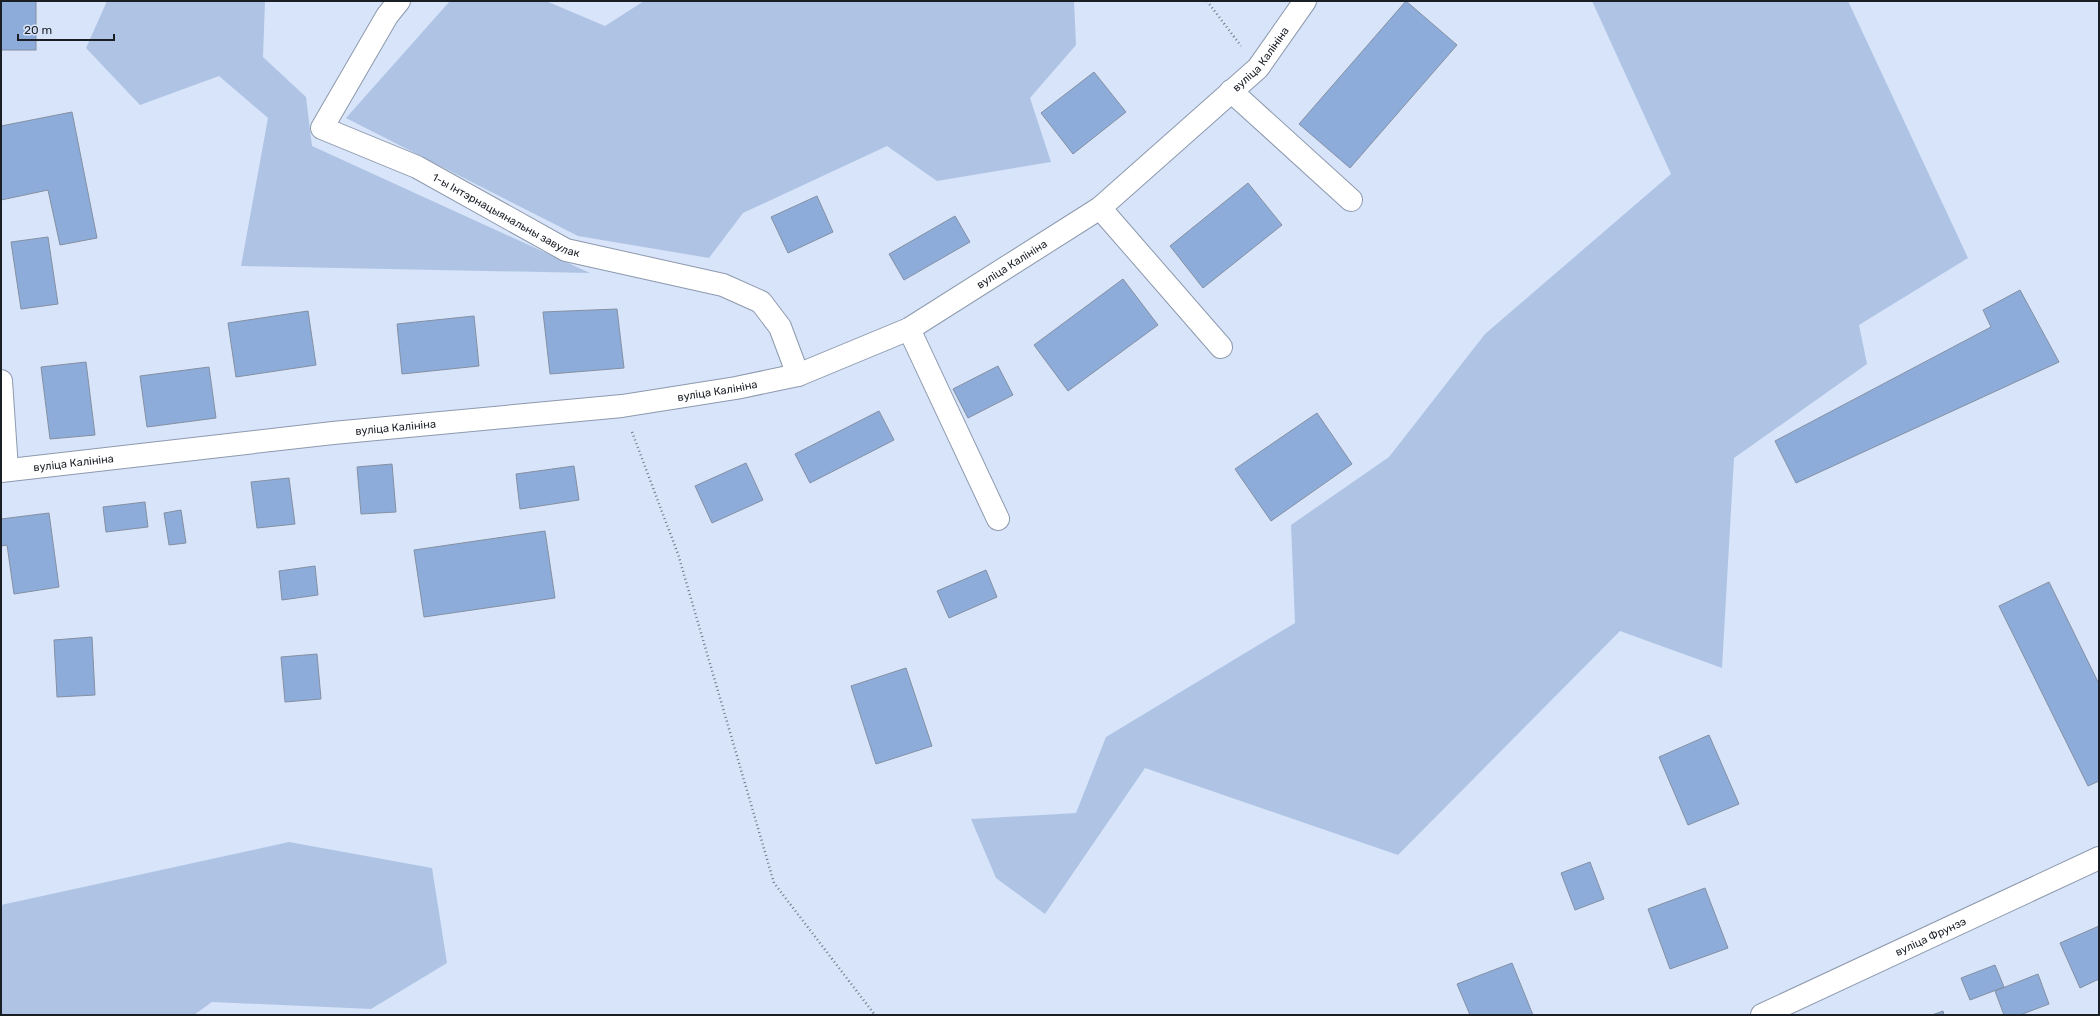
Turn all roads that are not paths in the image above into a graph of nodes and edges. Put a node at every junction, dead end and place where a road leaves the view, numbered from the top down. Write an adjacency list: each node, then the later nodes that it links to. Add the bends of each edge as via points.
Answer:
1 (399, 1): 8 (street, 1-ы Інтэрнацыянальны завулак, via 387,16 322,128 418,167 566,250 723,285 761,302 780,327)
2 (1305, 1): 3 (street, вуліца Калініна, via 1258,68)
3 (1231, 91): 4 (street); 5 (street, вуліца Калініна)
4 (1351, 200)
5 (1100, 208): 6 (street, вуліца Калініна); 7 (street)
6 (909, 329): 8 (street, вуліца Калініна); 11 (street)
7 (1221, 347)
8 (798, 375): 10 (street, вуліца Калініна, via 736,388 622,406 333,433)
9 (1, 381): 10 (street)
10 (4, 470)
11 (998, 519)
12 (2099, 858): 13 (street, вуліца Фрунзэ)
13 (1762, 1015)

